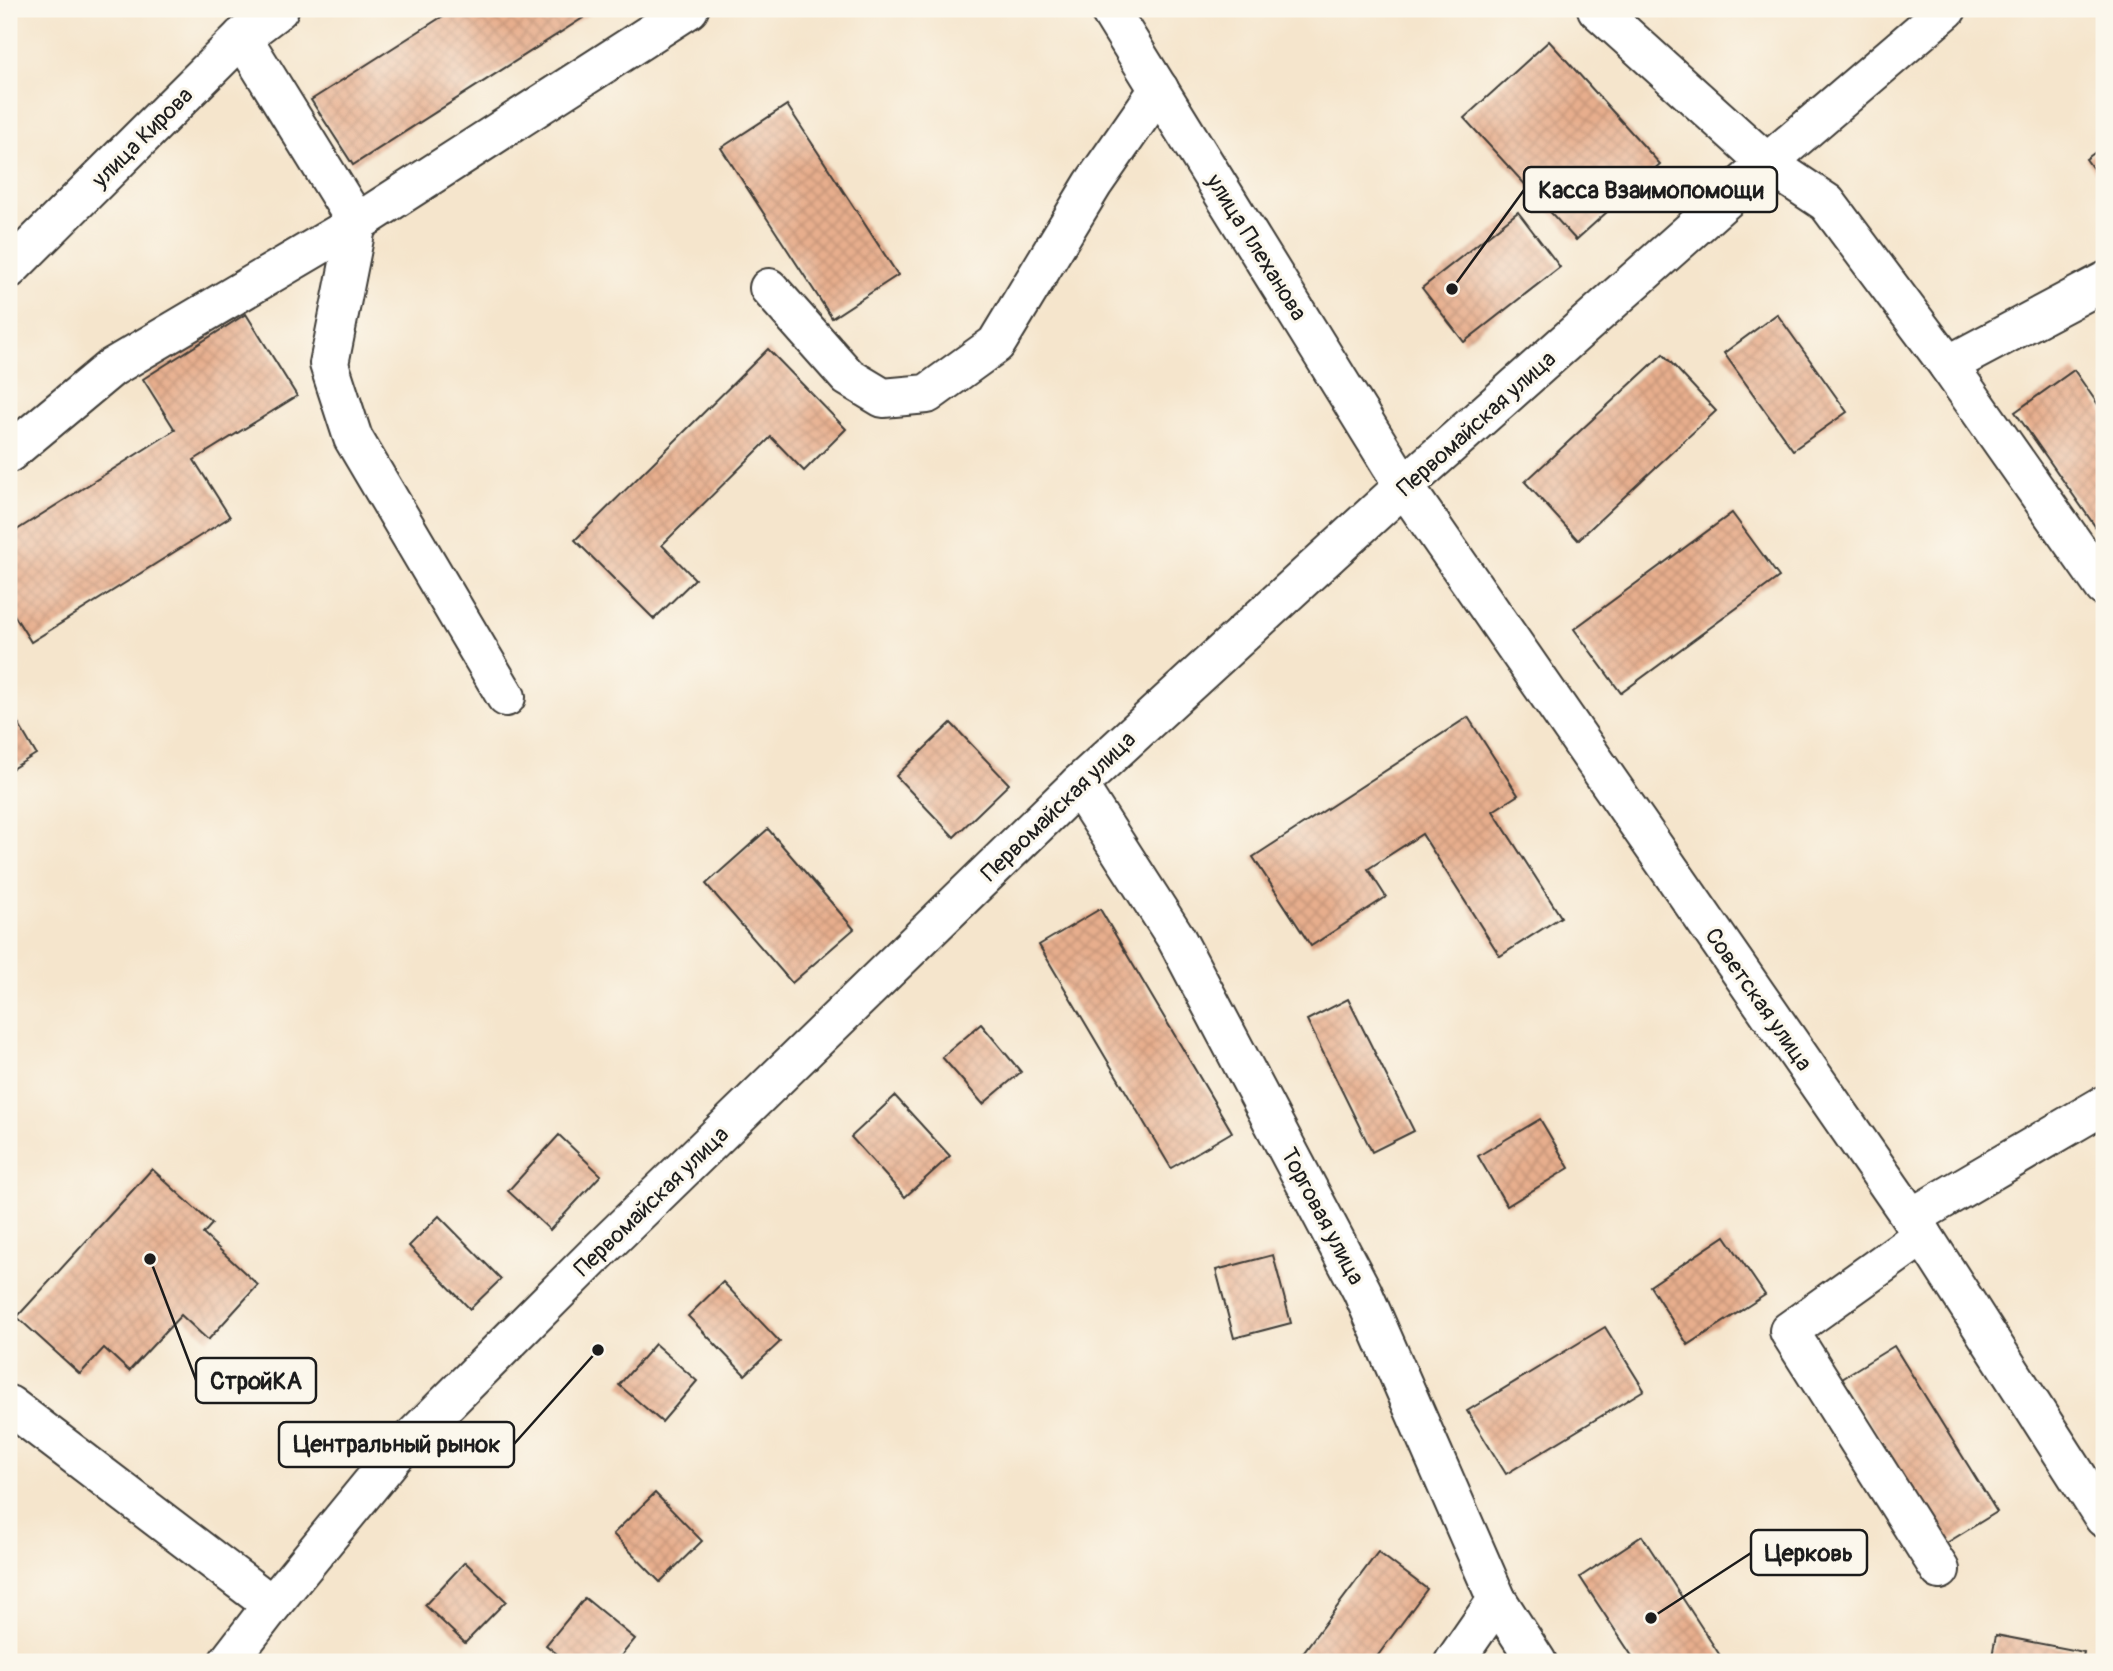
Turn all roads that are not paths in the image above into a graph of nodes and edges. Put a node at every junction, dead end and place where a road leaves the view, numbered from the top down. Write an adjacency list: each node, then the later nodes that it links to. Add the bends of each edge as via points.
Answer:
1 (279, 9): 6 (street, улица Кирова)
2 (689, 9): 9 (street)
3 (1109, 9): 7 (street, улица Плеханова)
4 (1597, 9): 8 (street)
5 (1947, 9): 8 (street, Первомайская улица)
6 (242, 37): 9 (street); 10 (street, улица Кирова)
7 (1159, 89): 12 (street, via 1093,184 996,344 927,394 883,398 848,377); 15 (street, улица Плеханова)
8 (1767, 163): 13 (street, via 1827,202); 15 (street, Первомайская улица)
9 (357, 223): 14 (street, via 111,368); 17 (street, via 329,364 353,438)
10 (12, 259)
11 (2104, 282): 13 (street)
12 (769, 288)
13 (1948, 365): 16 (street)
14 (9, 453)
15 (1404, 486): 18 (street, Первомайская улица); 20 (street, Советская улица)
16 (2104, 587)
17 (506, 697)
18 (1078, 785): 24 (street, Торговая улица, via 1176,938 1362,1291); 25 (street, Первомайская улица, via 394,1456)
19 (2104, 1105): 20 (street)
20 (1917, 1227): 22 (street, Советская улица); 23 (street, via 1789,1331)
21 (9, 1405): 25 (street)
22 (2104, 1518)
23 (1940, 1570)
24 (1497, 1601): 27 (street); 28 (street, Торговая улица)
25 (272, 1605): 26 (street, Первомайская улица)
26 (228, 1662)
27 (1454, 1662)
28 (1537, 1662)

